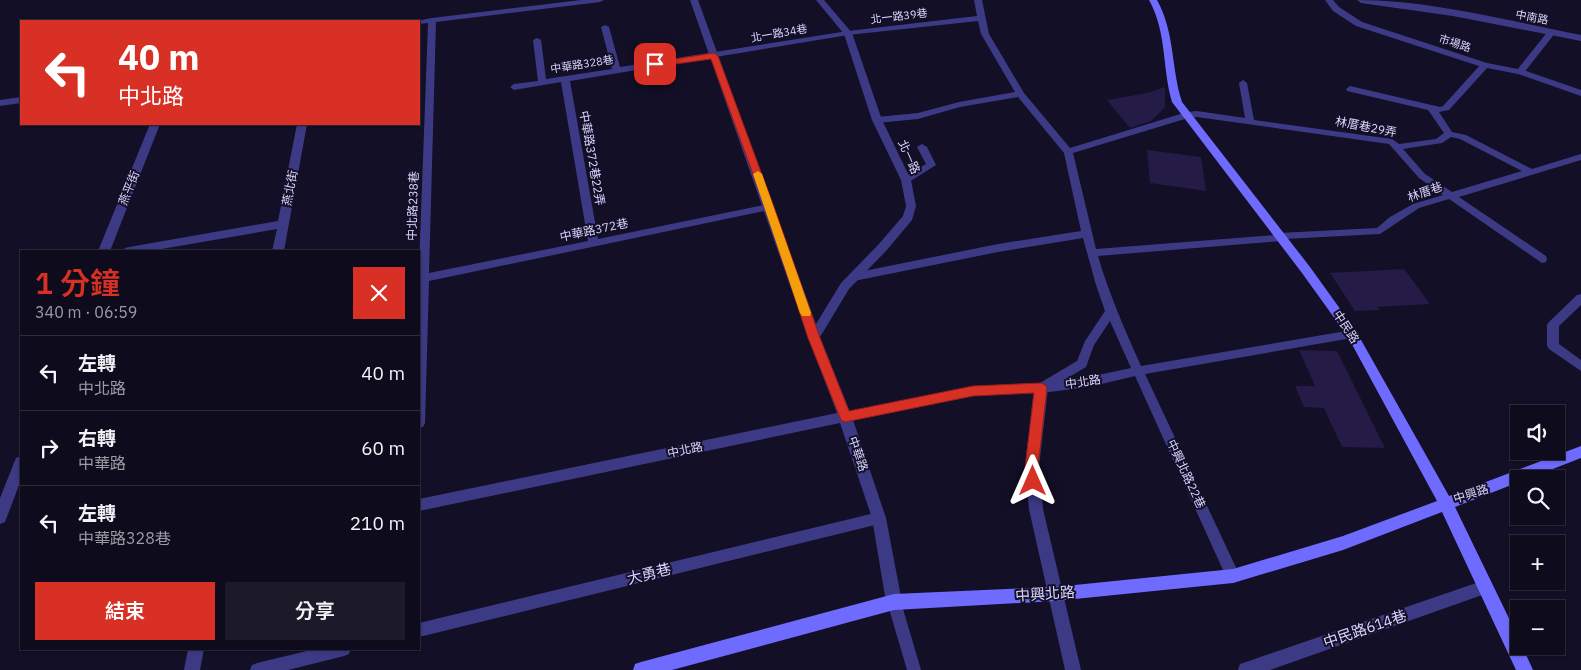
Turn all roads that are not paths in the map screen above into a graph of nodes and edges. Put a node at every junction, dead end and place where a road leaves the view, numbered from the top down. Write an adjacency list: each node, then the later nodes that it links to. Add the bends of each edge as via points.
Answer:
1 (600, 0): 9 (lane)
2 (694, 0): 16 (street, 中華路)
3 (820, 0): 13 (street, 北一路)
4 (978, 0): 8 (lane)
5 (1153, 0): 30 (street, 中民路, via 1159,8 1168,46 1171,88)
6 (1329, 0): 17 (street, 市場路, via 1336,9 1360,24)
7 (1361, 0): 12 (street, 中南路)
8 (982, 18): 13 (lane, 北一路39巷); 26 (lane, via 985,34)
9 (432, 20): 10 (lane); 54 (lane, 中北路238巷)
10 (420, 22)
11 (606, 27): 18 (lane)
12 (1552, 32): 14 (street, 中南路); 19 (lane)
13 (848, 33): 16 (lane, 北一路34巷); 31 (street, 北一路)
14 (1581, 38)
15 (537, 40): 21 (lane)
16 (714, 56): 18 (lane, 中華路328巷); 43 (street, 中華路)
17 (1485, 65): 19 (street, 市場路); 29 (lane, via 1446,108)
18 (617, 70): 20 (lane, 中華路328巷)
19 (1520, 72): 25 (street, 市場路)
20 (566, 78): 21 (lane, 中華路328巷); 47 (lane, 中華路372巷22弄)
21 (542, 82): 23 (lane, 中華路328巷)
22 (1243, 83): 32 (lane)
23 (514, 86)
24 (1350, 89): 29 (lane)
25 (1581, 93)
26 (1020, 94): 31 (lane, via 918,116); 38 (lane)
27 (20, 100): 28 (lane)
28 (0, 104)
29 (1432, 109): 35 (lane)
30 (1186, 115): 32 (lane, 林厝巷29弄); 38 (lane, 林厝巷29弄); 46 (street, 中民路)
31 (877, 120): 41 (street, 北一路)
32 (1250, 120): 37 (lane, 林厝巷29弄, via 1392,142)
33 (154, 125): 48 (street, 燕平街)
34 (302, 125): 44 (street, 燕北街)
35 (1449, 134): 37 (lane, 林厝巷29弄, via 1439,141); 40 (lane, via 1463,137)
36 (922, 147): 41 (lane, via 931,165)
37 (1398, 147): 42 (lane, via 1422,176)
38 (1068, 152): 45 (lane)
39 (1581, 157): 40 (lane, 林厝巷)
40 (1531, 172): 42 (lane, 林厝巷)
41 (906, 180): 53 (street, 北一路, via 911,206 908,217)
42 (1451, 196): 46 (lane, 林厝巷, via 1416,206 1380,231); 52 (lane)
43 (770, 207): 47 (lane, 中華路372巷); 58 (street, 中華路)
44 (283, 224): 49 (street); 50 (street, 燕北街)
45 (1087, 234): 51 (lane); 53 (lane)
46 (1280, 237): 51 (lane, 林厝巷); 57 (street, 中民路)
47 (594, 243): 54 (lane, 中華路372巷)
48 (104, 250)
49 (135, 250)
50 (278, 250)
51 (1091, 252): 56 (lane)
52 (1542, 259)
53 (854, 276): 58 (street, 北一路)
54 (423, 278): 61 (lane, 中北路238巷)
55 (1581, 298): 59 (lane, via 1553,325 1553,346)
56 (1111, 311): 60 (lane); 62 (lane, via 1089,344 1082,364)
57 (1352, 334): 60 (lane, 中北路); 66 (street, 中民路)
58 (814, 338): 63 (street, 中華路)
59 (1581, 366)
60 (1138, 371): 62 (lane, 中北路); 70 (lane, 中興北路22巷)
61 (420, 387)
62 (1041, 388): 63 (lane, 中北路, via 973,391); 72 (street, via 1032,467 1036,509)
63 (845, 417): 67 (street, 中北路); 69 (street, 中華路)
64 (1581, 452): 66 (street, 中興路)
65 (20, 465): 68 (street)
66 (1445, 502): 70 (street, 中興北路, via 1343,543); 71 (street, 中民路)
67 (420, 505)
68 (0, 517)
69 (879, 518): 73 (street, 中華路); 74 (lane, 大勇巷)
70 (1233, 576): 72 (street, 中興北路)
71 (1485, 587): 83 (street, 中民路614巷); 84 (street, 中民路)
72 (1054, 594): 73 (street, 中興北路); 82 (street)
73 (894, 602): 77 (street, 中興北路); 81 (lane)
74 (420, 630)
75 (196, 650): 78 (street)
76 (340, 650): 79 (lane)
77 (669, 667): 80 (street, 中興北路)
78 (192, 670)
79 (256, 670)
80 (642, 670)
81 (914, 670)
82 (1073, 670)
83 (1246, 670)
84 (1525, 670)

